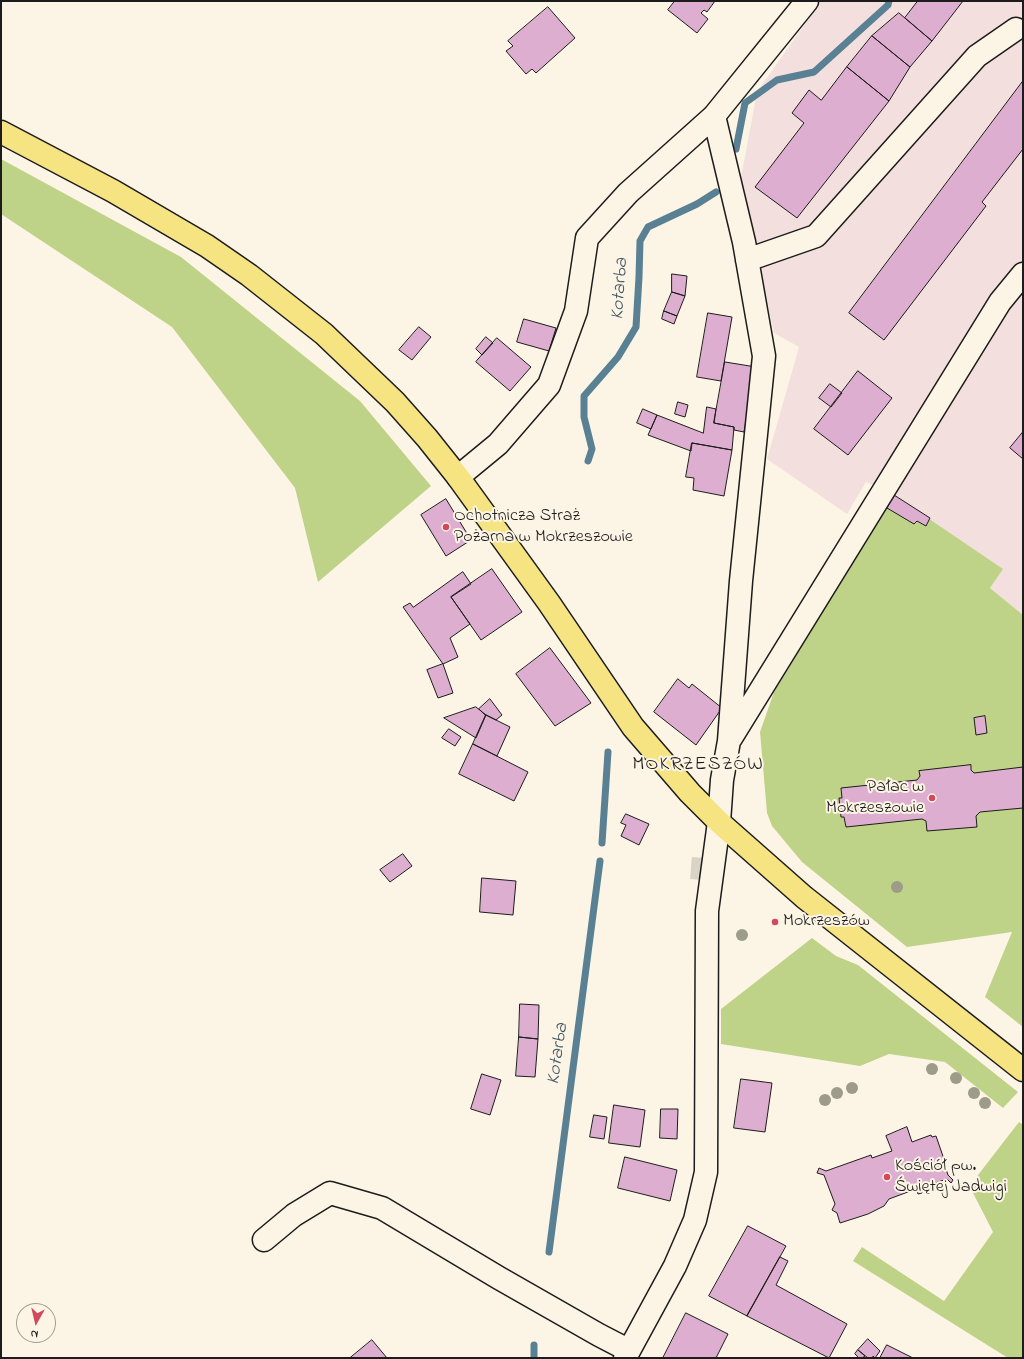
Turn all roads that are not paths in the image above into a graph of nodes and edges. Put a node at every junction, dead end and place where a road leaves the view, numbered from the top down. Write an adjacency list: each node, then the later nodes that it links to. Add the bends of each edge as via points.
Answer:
1 (807, 1): 3 (street)
2 (1021, 27): 5 (street, via 977,56 816,236)
3 (714, 116): 5 (street); 7 (street, via 628,194 587,238 576,311 549,385 498,444)
4 (1, 132): 7 (main road, via 172,225 249,275 324,334 360,368 427,438)
5 (747, 260): 8 (street, via 764,356)
6 (1023, 274): 8 (street, via 1000,302)
7 (458, 477): 9 (main road, via 549,603 633,727 690,793)
8 (729, 741): 9 (street, via 722,780)
9 (719, 822): 10 (main road, via 804,897); 12 (street, via 707,911 706,1172 694,1220 676,1266)
10 (1023, 1070)
11 (264, 1240): 12 (street, via 294,1215 330,1193 382,1208 505,1282 600,1335)
12 (627, 1354)

